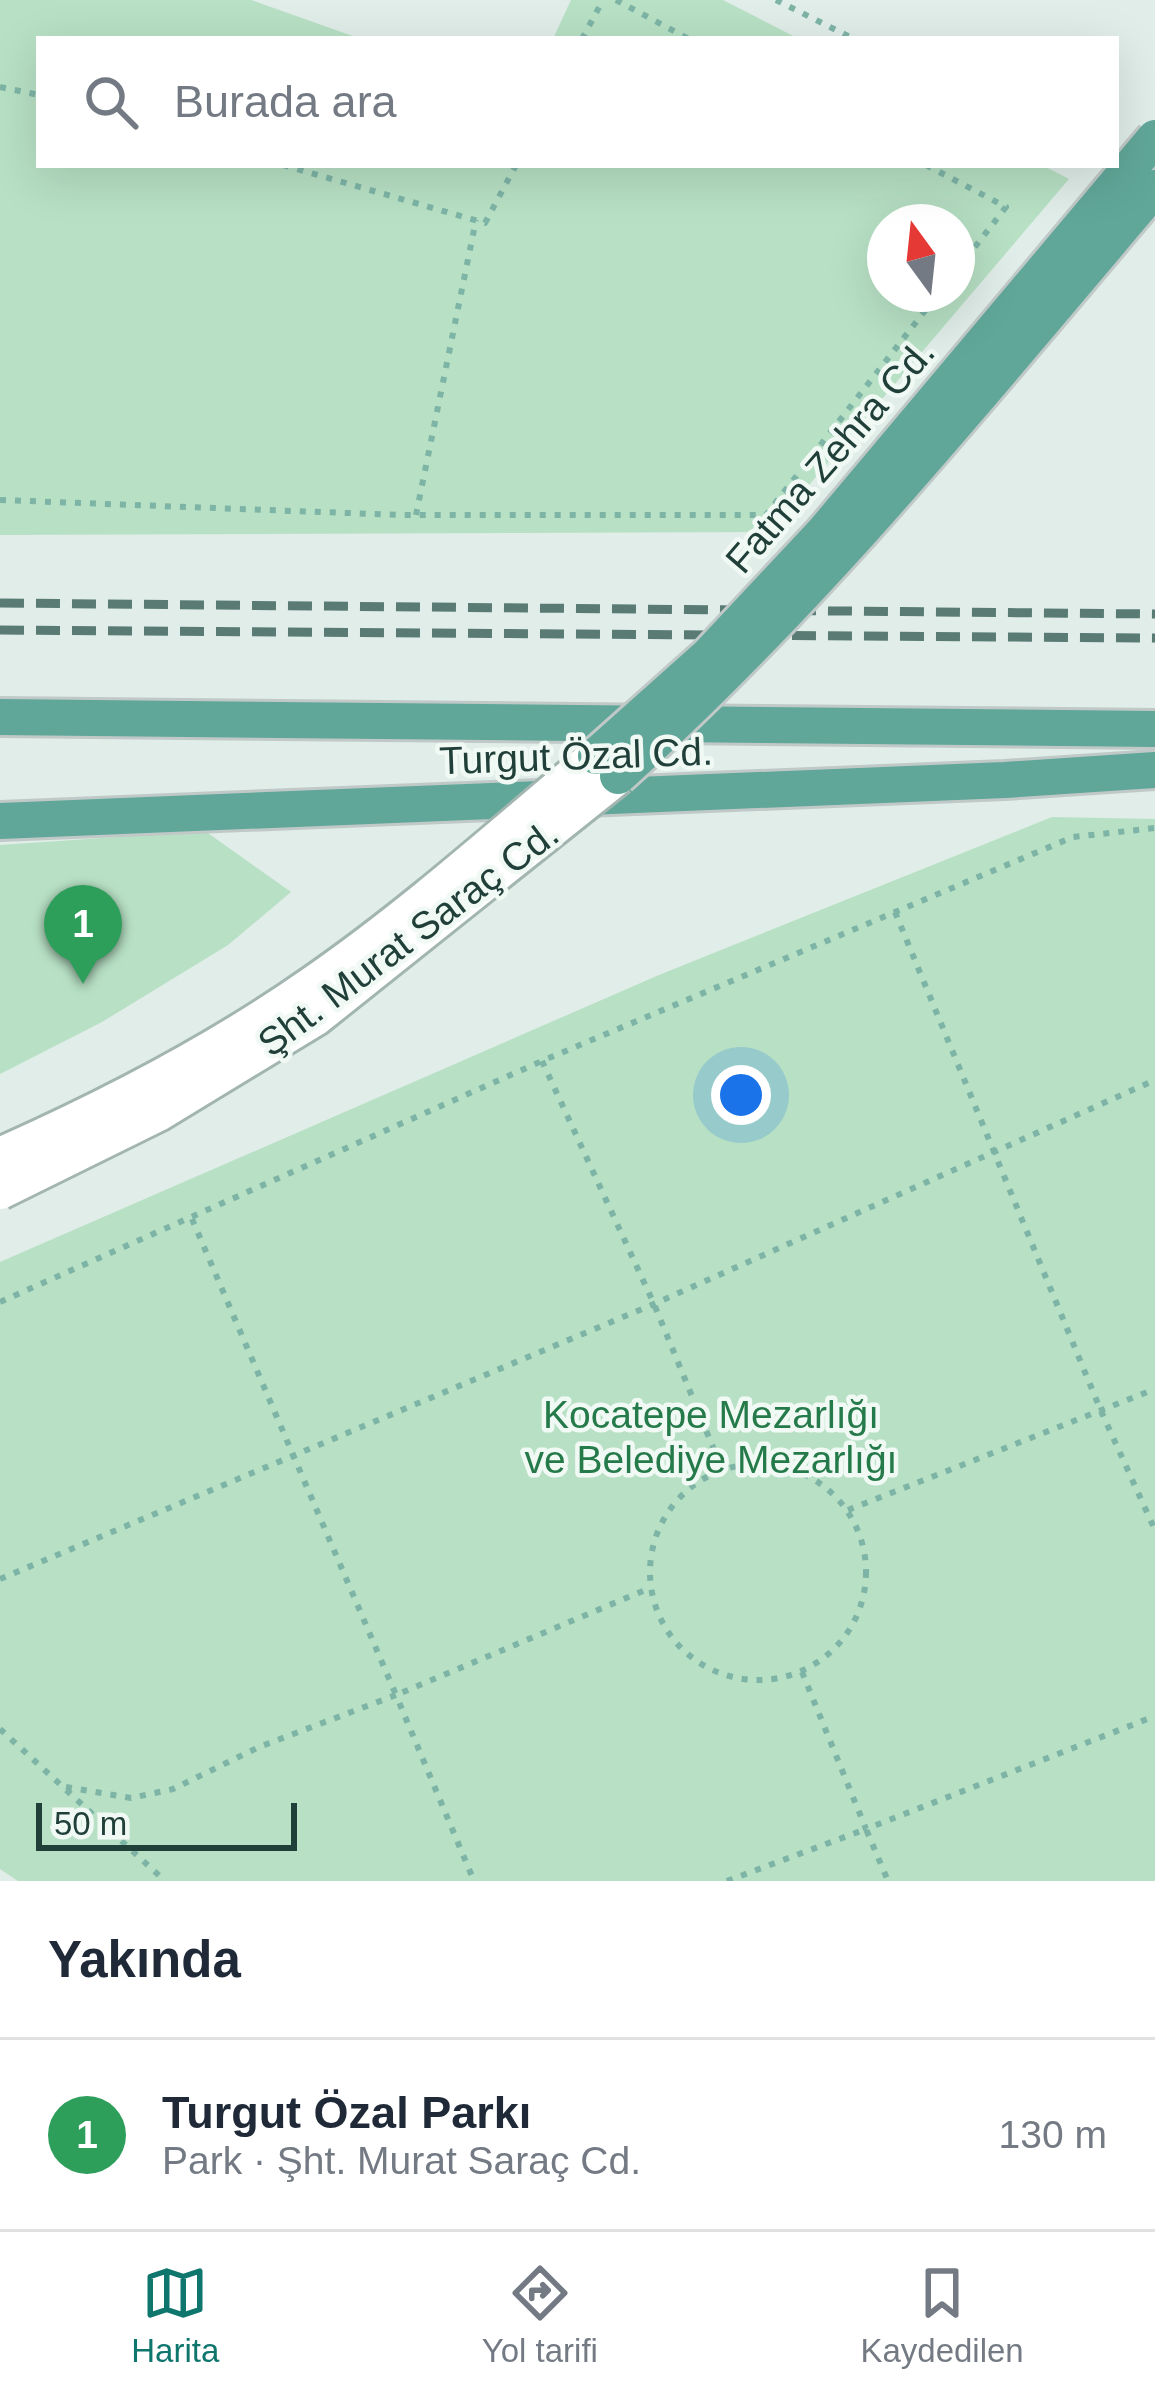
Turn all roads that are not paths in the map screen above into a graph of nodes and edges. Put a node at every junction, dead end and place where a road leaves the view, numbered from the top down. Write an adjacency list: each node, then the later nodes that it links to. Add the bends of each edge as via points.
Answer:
1 (1155, 138): 5 (main road, Fatma Zehra Cd., bridge, via 824,532)
2 (1155, 188): 5 (main road, Fatma Zehra Cd., bridge, via 874,519 703,700)
3 (0, 717): 4 (main road, Turgut Özal Cd.)
4 (1155, 729)
5 (607, 766): 8 (street, Şht. Murat Saraç Cd., bridge, via 310,986 187,1063); 9 (street, Şht. Murat Saraç Cd., bridge, via 316,1017 158,1113)
6 (1155, 770): 7 (main road, Turgut Özal Cd.)
7 (0, 821)
8 (0, 1156)
9 (0, 1191)

